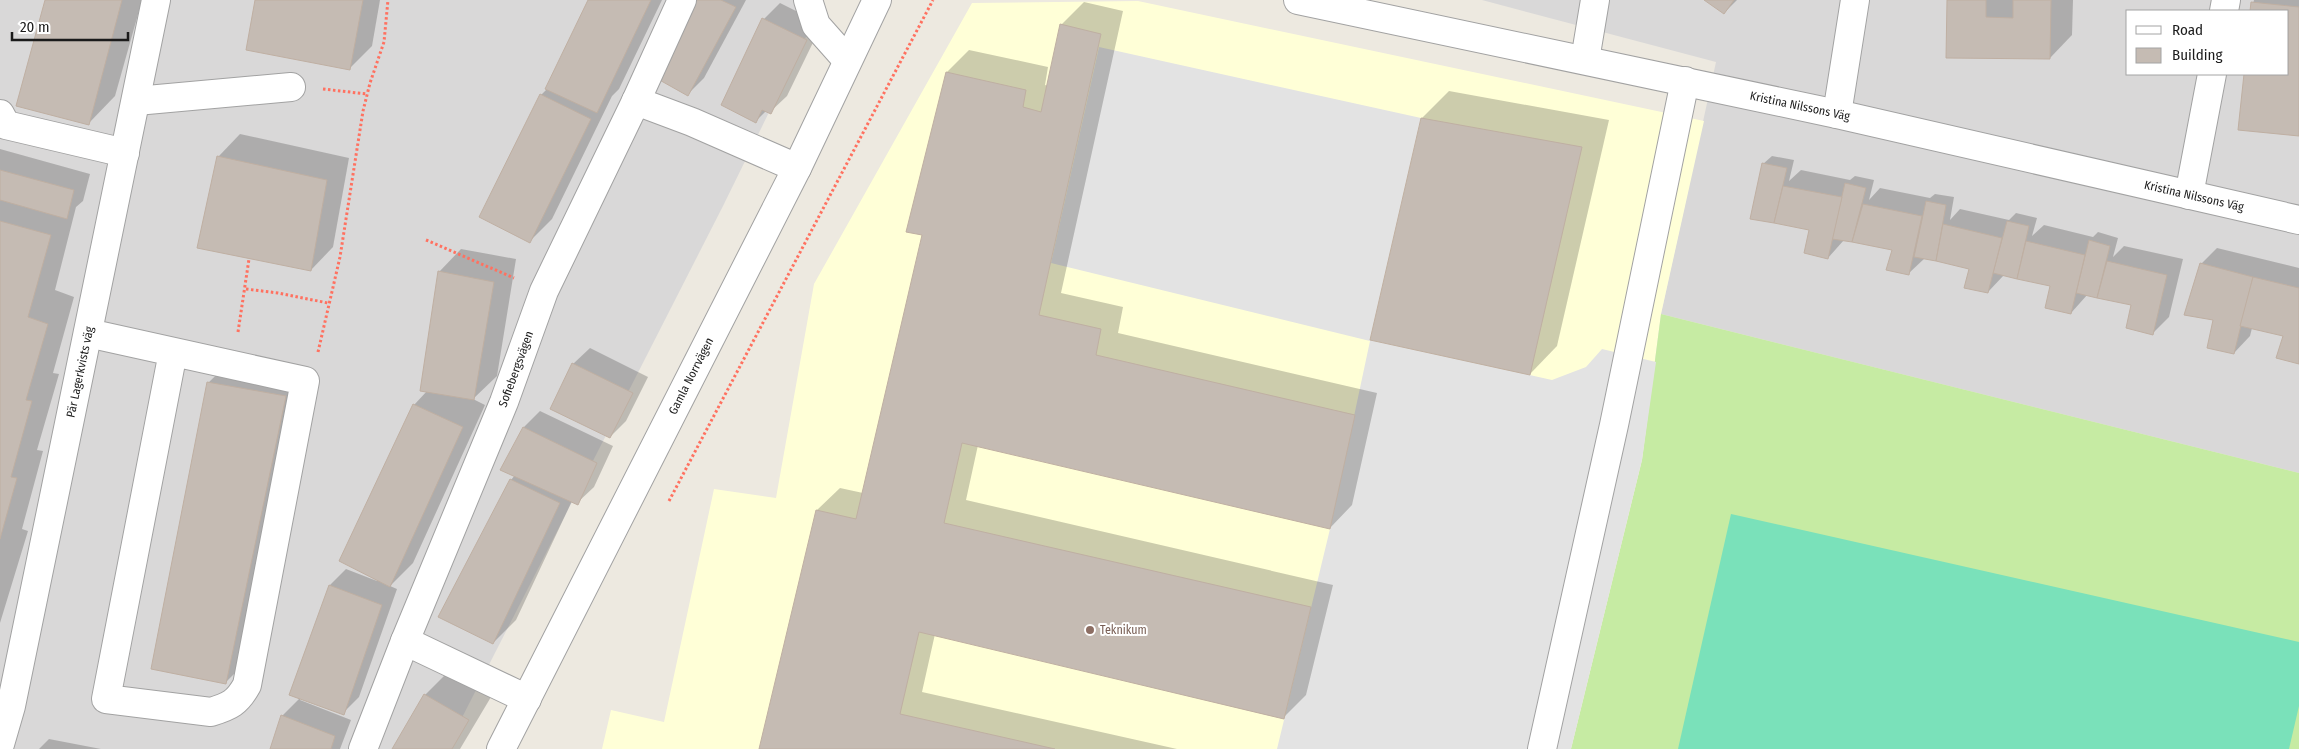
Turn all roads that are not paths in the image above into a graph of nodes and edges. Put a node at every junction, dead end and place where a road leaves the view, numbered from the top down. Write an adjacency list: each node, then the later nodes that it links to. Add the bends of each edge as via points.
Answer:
1 (156, 0): 13 (street, Pär Lagerkvists väg)
2 (682, 0): 14 (street, Sofiebergsvägen)
3 (808, 0): 8 (street, via 816,25)
4 (877, 0): 8 (street, Gamla Norrvägen)
5 (1298, 0): 9 (street, Kristina Nilssons Väg)
6 (1594, 0): 9 (street)
7 (1855, 0): 16 (street)
8 (847, 60): 18 (street, Gamla Norrvägen)
9 (1585, 60): 11 (street, Kristina Nilssons Väg)
10 (2212, 75): 19 (street)
11 (1686, 81): 16 (street, Kristina Nilssons Väg); 29 (street)
12 (291, 87): 13 (street)
13 (136, 101): 17 (street, Pär Lagerkvists väg)
14 (636, 101): 18 (street); 23 (street, Sofiebergsvägen, via 544,291 504,402)
15 (0, 114): 17 (street, via 6,125)
16 (1838, 114): 19 (street, Kristina Nilssons Väg)
17 (125, 153): 21 (street, Pär Lagerkvists väg)
18 (797, 168): 24 (street, Gamla Norrvägen)
19 (2189, 195): 20 (street, Kristina Nilssons Väg)
20 (2299, 220)
21 (88, 333): 22 (street); 25 (street, Pär Lagerkvists väg)
22 (173, 352): 22 (street, via 106,699 210,712 239,699 247,685 305,381)
23 (405, 641): 24 (street); 27 (street, Sofiebergsvägen)
24 (526, 699): 28 (street, Gamla Norrvägen)
25 (5, 704): 26 (street, Pär Lagerkvists väg)
26 (0, 744)
27 (364, 749)
28 (501, 749)
29 (1542, 749)

